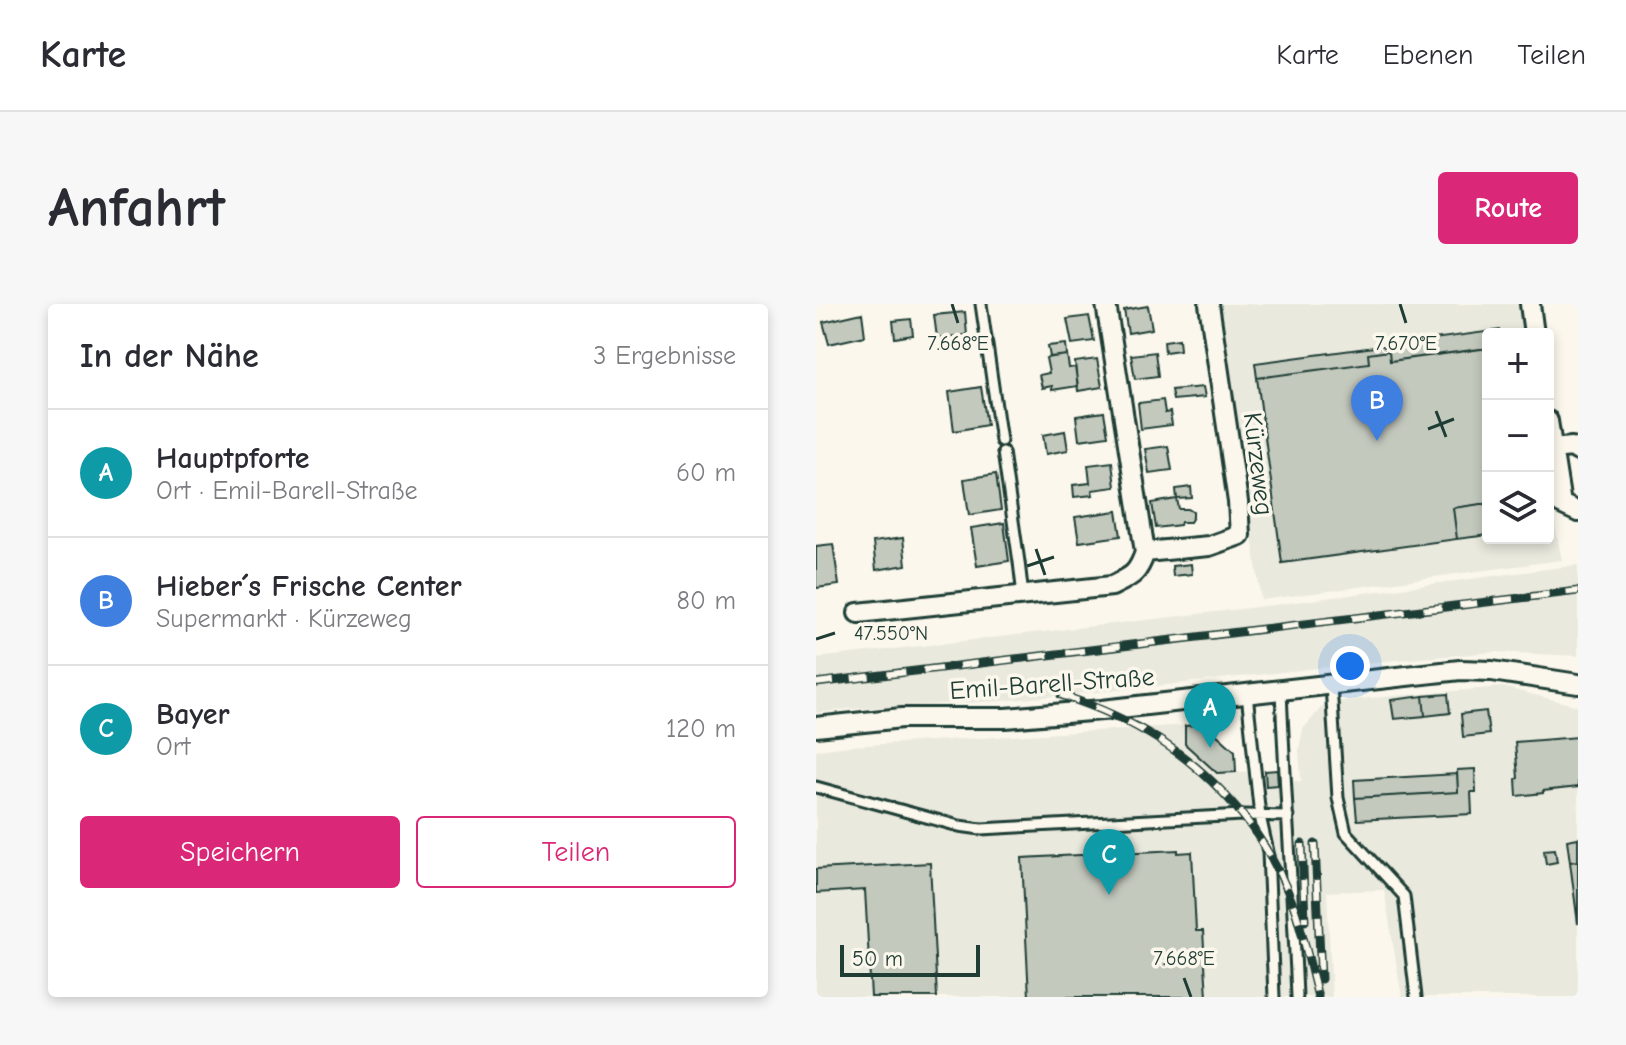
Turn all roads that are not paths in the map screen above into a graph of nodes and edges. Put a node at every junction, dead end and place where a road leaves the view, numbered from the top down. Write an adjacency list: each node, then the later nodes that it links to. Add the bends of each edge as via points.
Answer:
1 (981, 304): 6 (lane)
2 (1106, 304): 12 (street)
3 (1209, 304): 12 (street, Kürzeweg, via 1240,535 1209,546)
4 (1530, 304): 5 (street)
5 (1533, 328)
6 (1001, 441)
7 (1554, 449): 8 (street)
8 (1578, 451)
9 (1003, 452): 13 (lane)
10 (1554, 461): 11 (street, via 1561,504)
11 (1578, 512)
12 (1145, 552): 13 (street, via 1139,569 1112,586)
13 (1023, 596): 14 (street)
14 (858, 613)
15 (1578, 684): 16 (street, Emil-Barell-Straße, via 1460,670)
16 (1331, 685): 17 (street, Emil-Barell-Straße); 25 (lane, via 1338,798 1346,833 1404,896)
17 (1281, 690): 18 (street, Emil-Barell-Straße); 22 (lane)
18 (1247, 694): 19 (street, Emil-Barell-Straße, via 1005,718 902,718); 21 (lane)
19 (816, 727)
20 (816, 787): 21 (lane, via 981,829)
21 (1260, 816): 22 (lane); 23 (lane, via 1268,852)
22 (1288, 816): 24 (lane)
23 (1274, 997)
24 (1297, 997)
25 (1416, 997)

